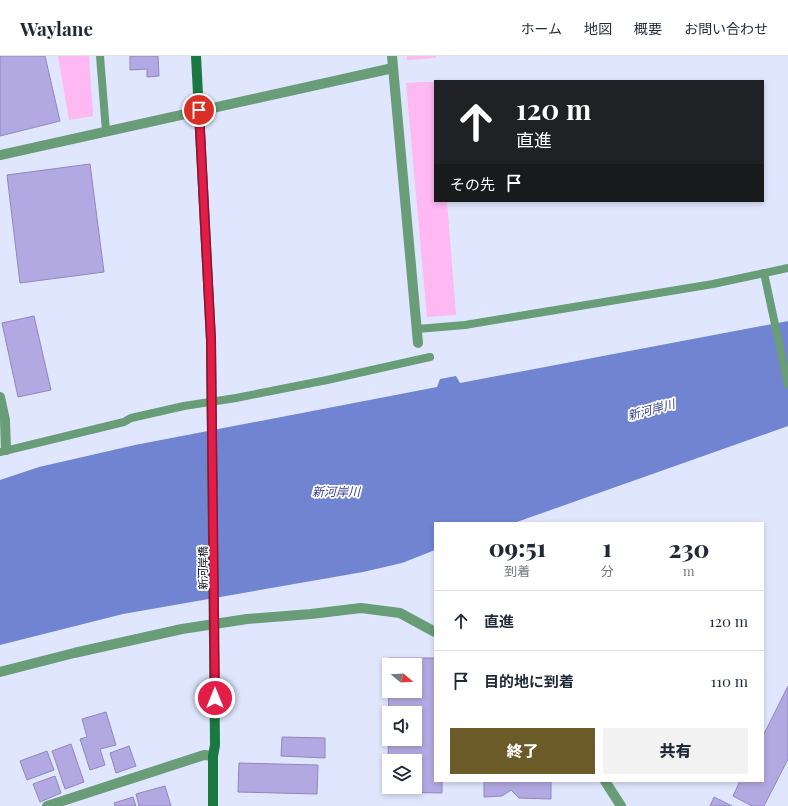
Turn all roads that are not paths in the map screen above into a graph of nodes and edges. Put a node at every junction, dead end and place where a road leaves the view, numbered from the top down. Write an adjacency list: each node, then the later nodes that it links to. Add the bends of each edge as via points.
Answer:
1 (100, 56): 6 (lane)
2 (196, 56): 5 (street, 新河岸橋)
3 (392, 56): 4 (street)
4 (393, 68): 5 (street); 10 (street)
5 (199, 110): 6 (street); 19 (street, 新河岸橋, via 211,340)
6 (106, 131): 7 (street)
7 (0, 155)
8 (788, 268): 9 (lane)
9 (764, 273): 10 (lane, via 713,284 465,325); 14 (lane)
10 (417, 329): 11 (street)
11 (418, 344): 13 (lane)
12 (430, 357): 13 (lane)
13 (419, 359): 16 (lane, via 236,398 184,406)
14 (788, 385)
15 (0, 397): 16 (street, via 5,420)
16 (3, 451)
17 (434, 631): 18 (street, via 400,613 361,608 247,619 182,629)
18 (0, 672)
19 (214, 756): 21 (street, via 204,755); 22 (street, 新河岸橋)
20 (606, 782): 23 (street)
21 (47, 806)
22 (213, 806)
23 (622, 806)

